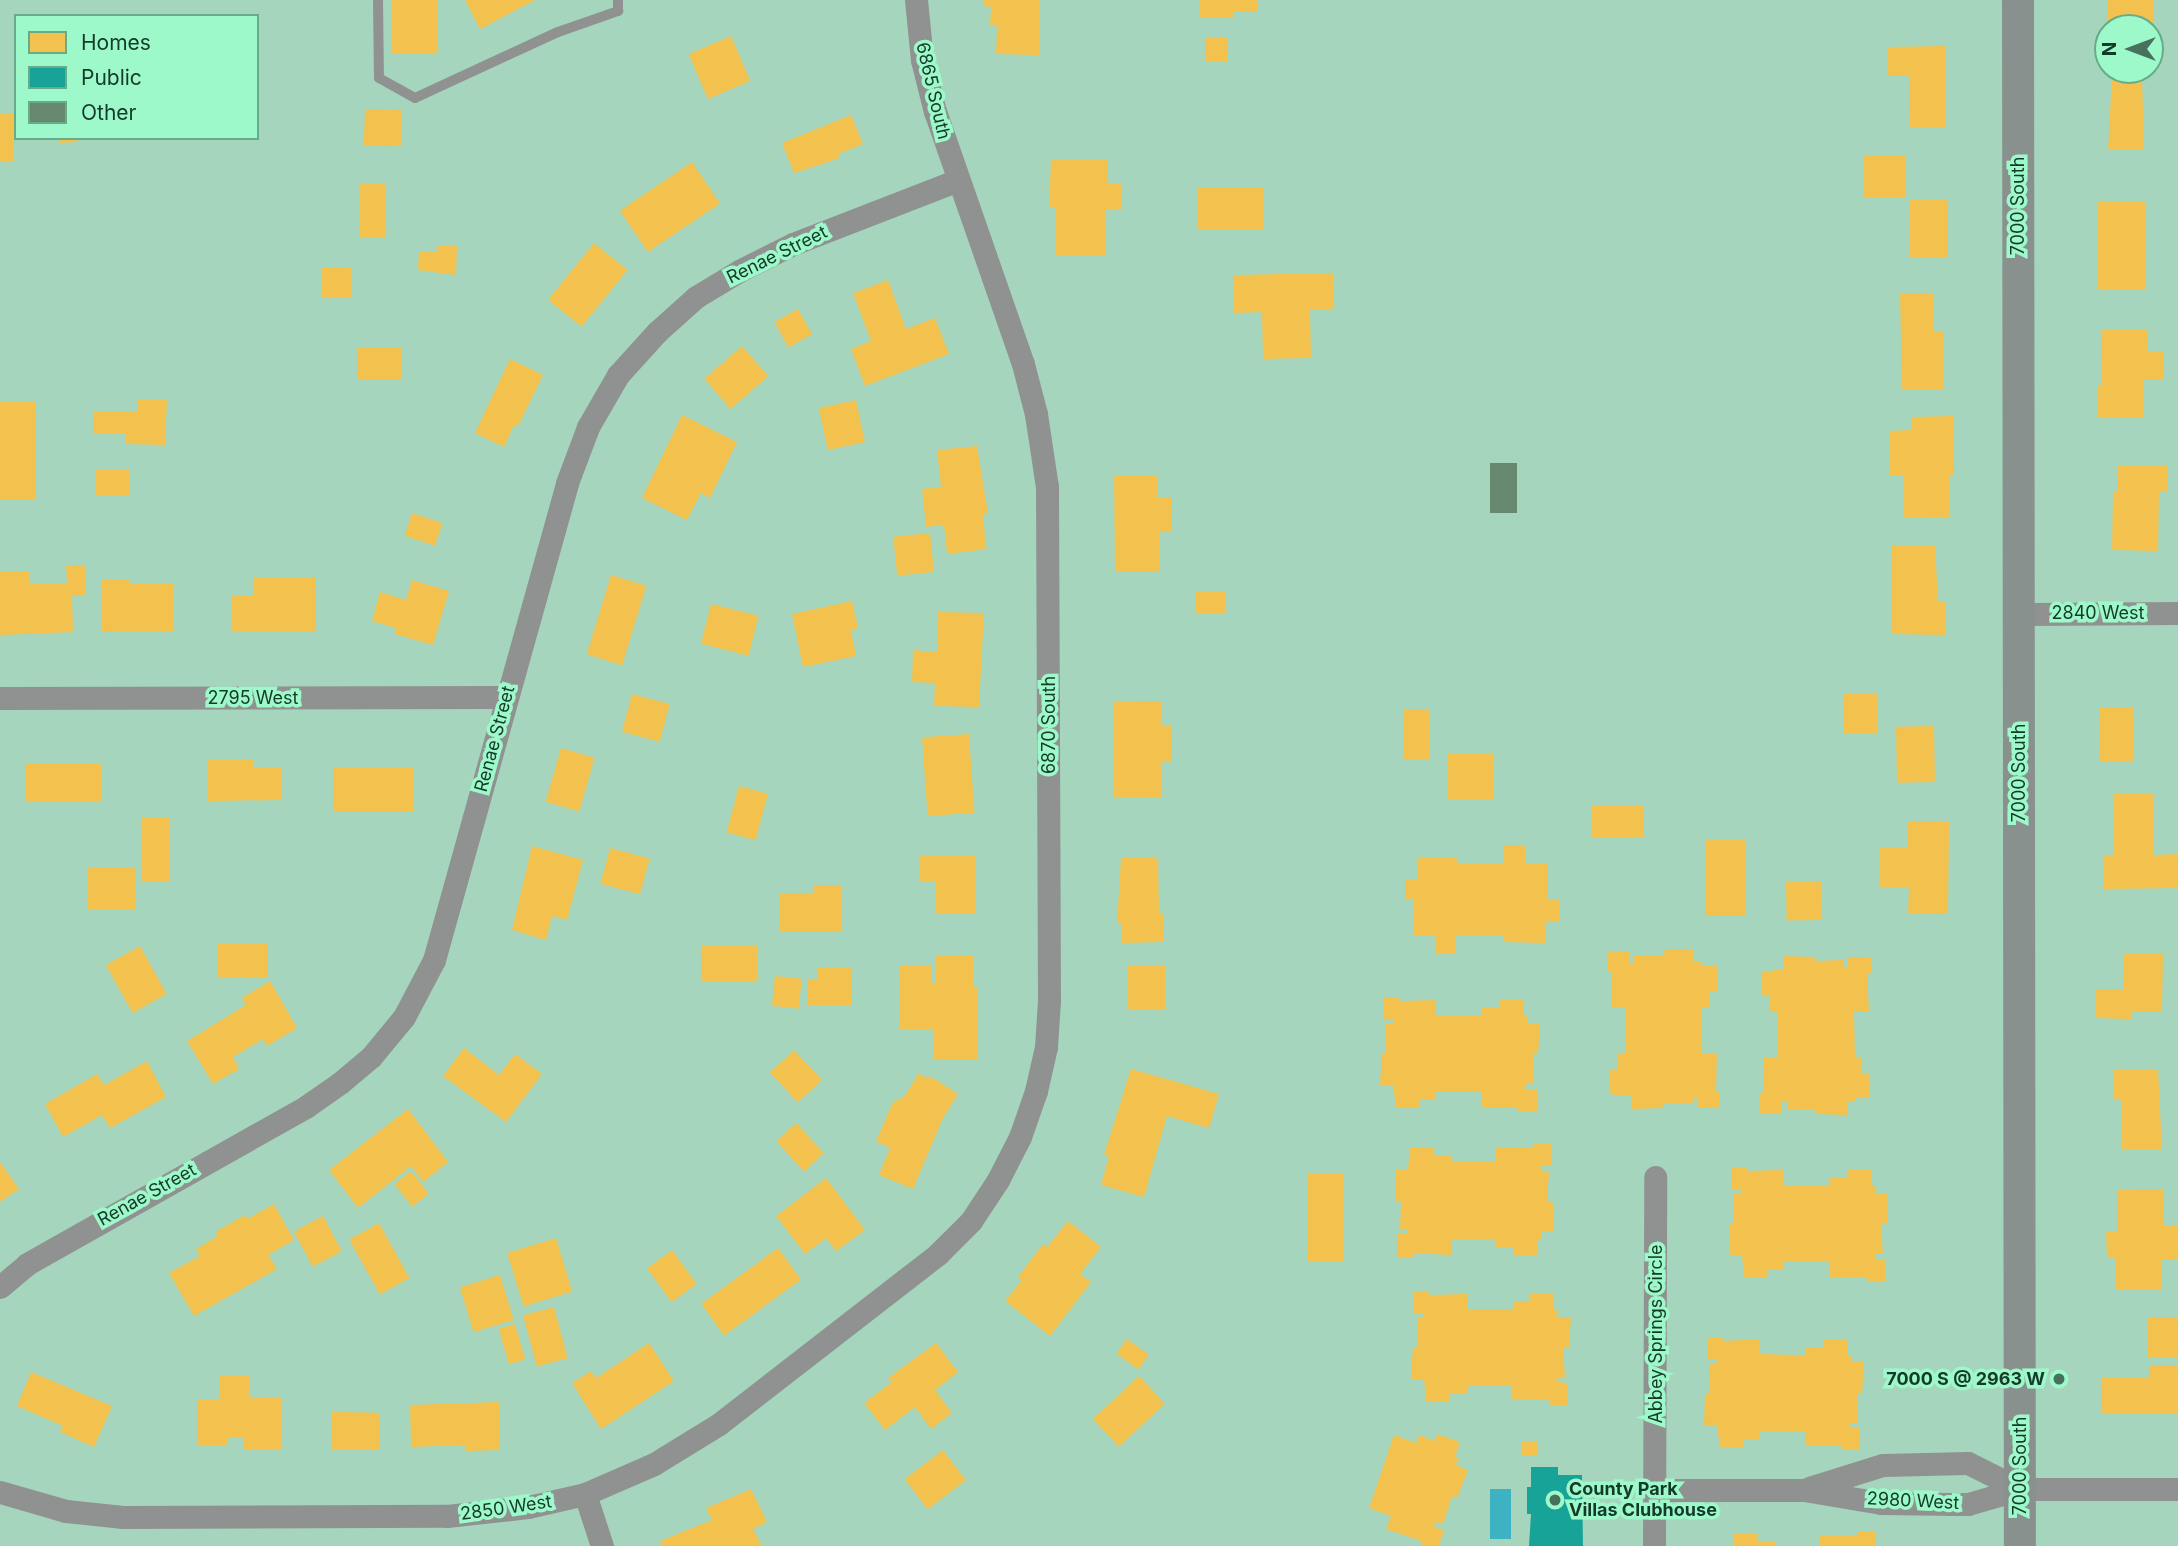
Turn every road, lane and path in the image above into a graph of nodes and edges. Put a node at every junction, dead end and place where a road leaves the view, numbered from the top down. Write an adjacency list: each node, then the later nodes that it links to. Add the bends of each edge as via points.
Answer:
1 (378, 0): 2 (lane, via 379,78 415,98 558,32 618,11)
2 (618, 0)
3 (916, 0): 5 (street, 6865 South, via 925,73)
4 (2018, 0): 7 (main road, 7000 South)
5 (958, 180): 8 (street, Renae Street, via 793,244 741,270 696,297 618,375 588,427 567,484); 11 (street, 6870 South, via 1023,364 1036,414 1046,487 1049,1001 1046,1047 1020,1137 971,1220)
6 (2178, 613): 7 (street, 2840 West)
7 (2018, 614): 13 (main road, 7000 South)
8 (506, 697): 9 (street, 2795 West); 12 (street, Renae Street, via 434,960 404,1017 371,1057 307,1106 26,1264)
9 (0, 698)
10 (1655, 1177): 15 (street, Abbey Springs Circle)
11 (938, 1254): 18 (street, 2850 West, via 719,1424 654,1464)
12 (0, 1287)
13 (2020, 1489): 14 (street, 2980 West); 16 (street, 2980 West, via 1968,1504 1881,1503); 16 (street, 2980 West, via 1968,1463 1883,1465); 21 (main road, 7000 South)
14 (2178, 1489)
15 (1655, 1490): 16 (street, 2980 West); 20 (street, Abbey Springs Circle)
16 (1804, 1490)
17 (0, 1492): 18 (street, 2850 West, via 66,1511 123,1517 447,1516 528,1507)
18 (585, 1494): 19 (street)
19 (602, 1546)
20 (1654, 1546)
21 (2020, 1546)

